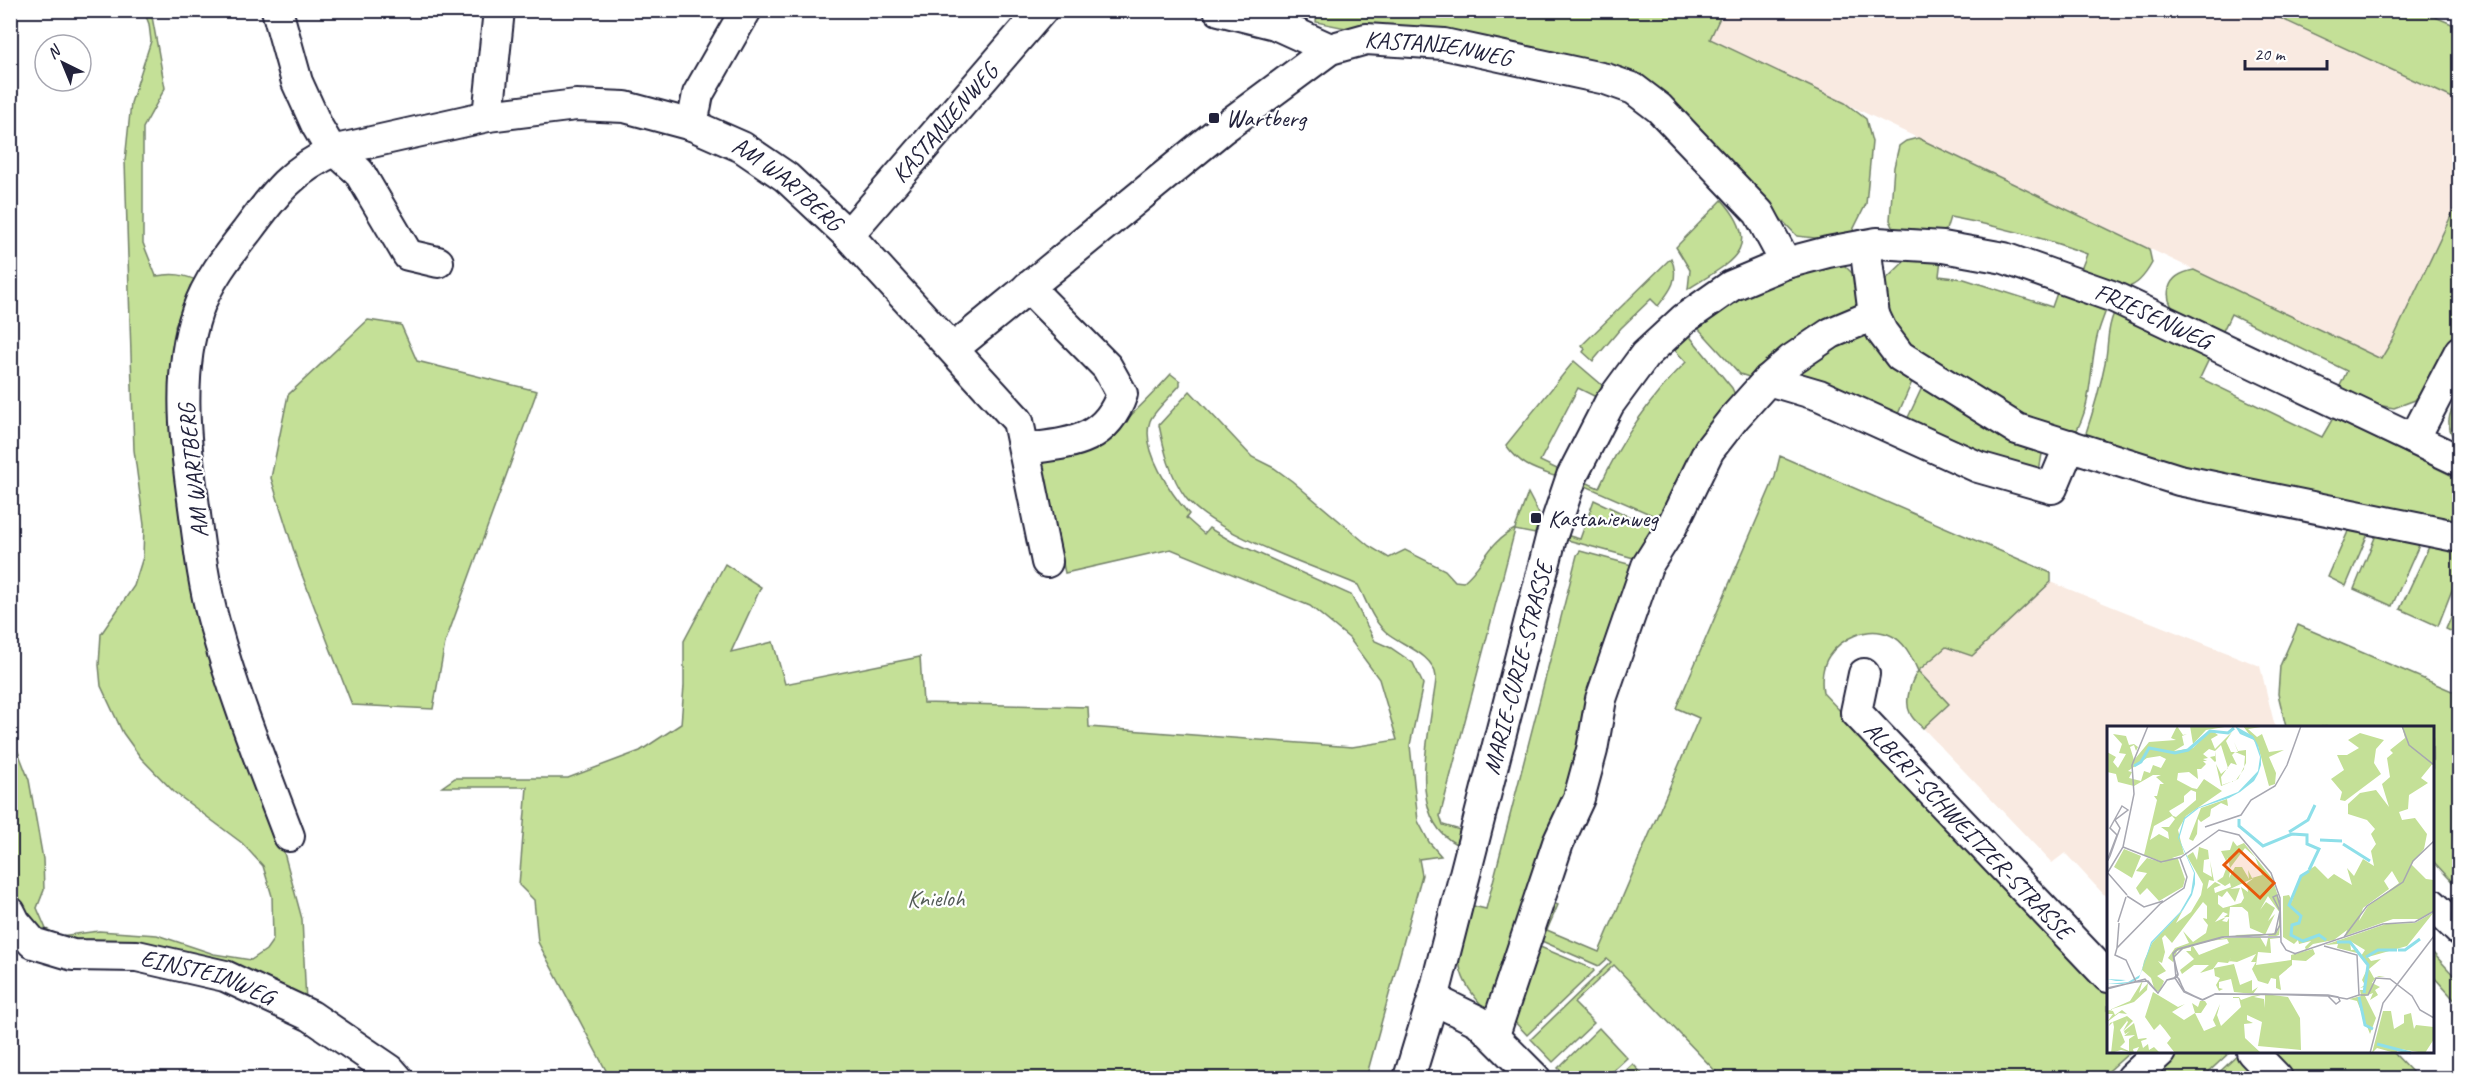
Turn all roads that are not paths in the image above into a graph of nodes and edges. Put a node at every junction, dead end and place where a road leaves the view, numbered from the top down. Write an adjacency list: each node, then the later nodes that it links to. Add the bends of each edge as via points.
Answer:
1 (277, 10): 9 (street, via 297,82 317,126)
2 (499, 10): 7 (street)
3 (746, 10): 8 (street, via 698,94)
4 (1042, 10): 10 (street, KASTANIENWEG)
5 (1219, 10): 6 (street, KASTANIENWEG, via 1275,24)
6 (1330, 49): 13 (street, KASTANIENWEG, via 1366,39 1444,44 1606,79 1634,89 1659,108 1759,213); 14 (street, KASTANIENWEG, via 1222,129)
7 (488, 116): 8 (street, AM WARTBERG, via 576,105 625,107); 9 (street, AM WARTBERG)
8 (692, 125): 10 (street, AM WARTBERG, via 742,147 786,177)
9 (336, 150): 12 (street, via 359,172 408,255); 26 (street, AM WARTBERG, via 297,172 274,194 226,258 197,311 185,393 187,453 213,620 239,703)
10 (848, 235): 16 (street, AM WARTBERG)
11 (1871, 244): 13 (street, MARIE-CURIE-STRASSE); 15 (street); 19 (street, FRIESENWEG, via 1943,247 2004,258 2114,297)
12 (438, 262)
13 (1786, 263): 31 (street, MARIE-CURIE-STRASSE, via 1731,286 1684,319 1645,355 1622,384 1572,476 1551,538)
14 (1028, 287): 16 (street, KASTANIENWEG); 21 (street, via 1107,367 1122,393 1108,420 1092,434 1076,442)
15 (1874, 315): 18 (street, via 1831,333); 20 (street, via 1900,356 2017,429)
16 (953, 349): 21 (street, AM WARTBERG, via 1018,421)
17 (2460, 351): 19 (street)
18 (1768, 380): 20 (street, via 1819,394 1978,467 2052,488); 32 (street, via 1709,450 1671,528 1647,566 1602,699 1579,798 1558,843)
19 (2414, 439): 22 (street, FRIESENWEG)
20 (2070, 445): 23 (street, via 2179,480)
21 (1026, 448): 24 (street, AM WARTBERG)
22 (2460, 461)
23 (2460, 537)
24 (1047, 562)
25 (1864, 674): 30 (street, ALBERT-SCHWEITZER-STRASSE, via 1856,712)
26 (289, 836)
27 (2434, 905): 29 (street)
28 (10, 912): 35 (street, EINSTEINWEG, via 33,943 73,955 137,956 225,976 311,1016)
29 (2460, 932)
30 (2107, 975)
31 (1433, 999): 32 (street, via 1478,1022); 36 (street, MARIE-CURIE-STRASSE)
32 (1494, 1035): 37 (street)
33 (2159, 1053): 38 (street)
34 (2253, 1053): 39 (street)
35 (396, 1078)
36 (1409, 1078)
37 (1535, 1078)
38 (2132, 1078)
39 (2277, 1078)

